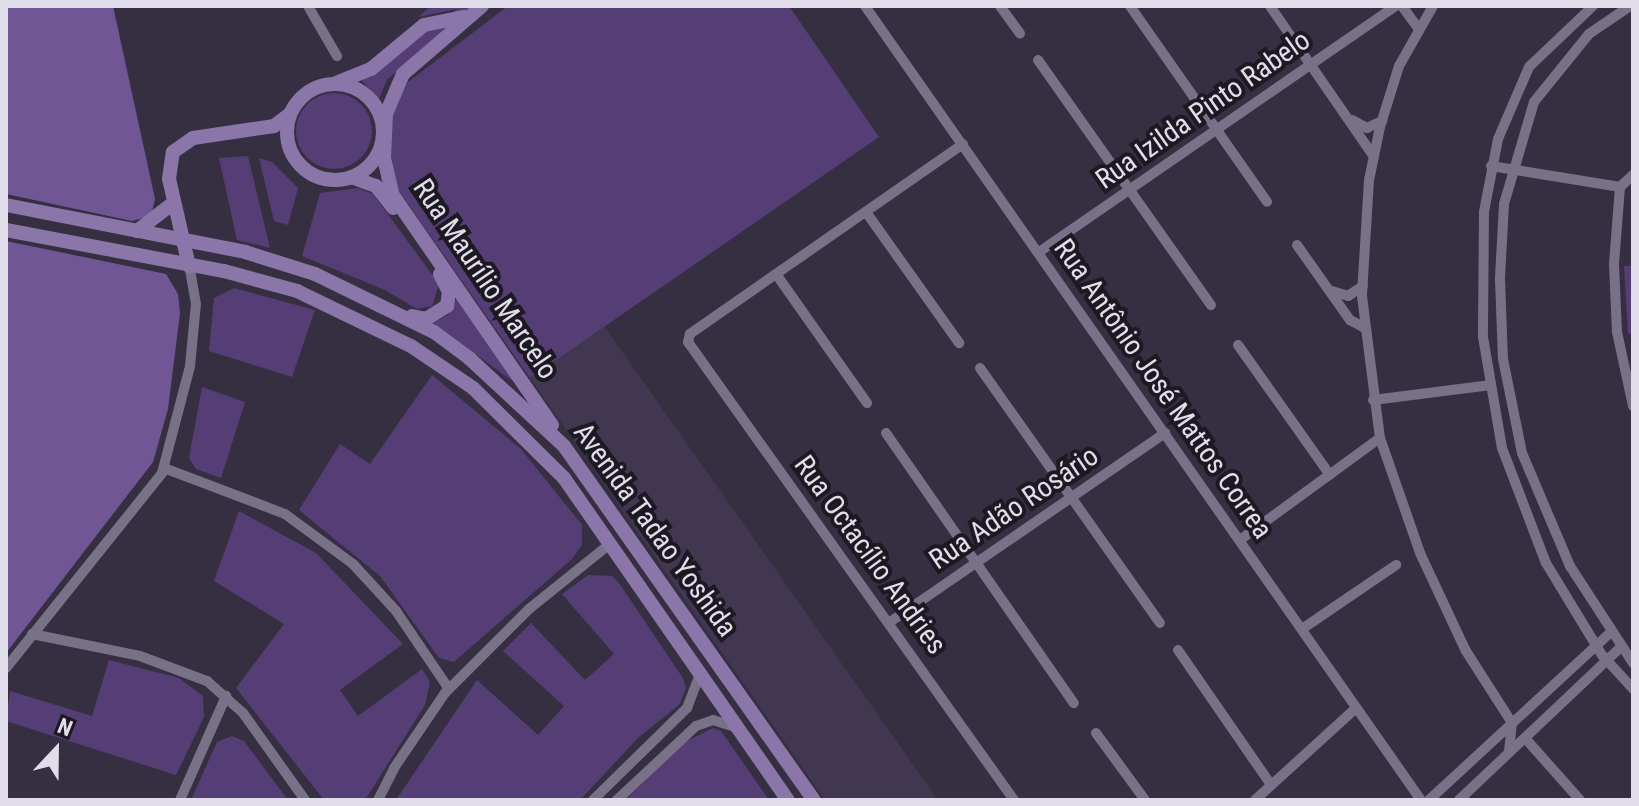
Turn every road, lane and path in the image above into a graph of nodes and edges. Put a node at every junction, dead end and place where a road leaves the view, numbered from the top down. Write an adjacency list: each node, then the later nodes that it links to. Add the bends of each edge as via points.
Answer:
1 (308, 6): 15 (street)
2 (482, 6): 12 (main road)
3 (865, 6): 24 (street, Rua Antônio José Mattos Correa)
4 (1000, 6): 14 (street)
5 (1130, 6): 22 (street)
6 (1270, 6): 17 (street)
7 (1395, 6): 17 (street, Rua Izilda Pinto Rabelo)
8 (1402, 6): 13 (street)
9 (1433, 6): 13 (street)
10 (1593, 6): 26 (street, via 1529,67 1509,106)
11 (1630, 6): 27 (street, via 1589,34 1550,78 1534,102)
12 (464, 16): 18 (main road, via 424,25 371,69); 23 (main road, via 403,74)
13 (1417, 27): 21 (street)
14 (1020, 34)
15 (337, 56)
16 (1038, 60): 31 (street)
17 (1311, 64): 20 (street); 22 (street, Rua Izilda Pinto Rabelo)
18 (331, 84): 19 (main road, via 306,93); 23 (main road, Rua Maurílio Marcelo, via 365,95 377,108)
19 (290, 114): 29 (main road, Rua Maurílio Marcelo, via 288,141 300,165 324,178); 35 (main road, via 274,126 193,138 178,146 168,169)
20 (1348, 115): 21 (street, via 1367,128); 25 (street)
21 (1382, 121): 25 (street)
22 (1217, 129): 31 (street, Rua Izilda Pinto Rabelo); 34 (street)
23 (383, 135): 29 (main road, via 373,161); 62 (main road, Rua Maurílio Marcelo, via 392,194)
24 (963, 144): 37 (street); 44 (street, Rua Antônio José Mattos Correa)
25 (1374, 157): 47 (street)
26 (1491, 166): 27 (street); 32 (street)
27 (1512, 167): 30 (street); 33 (street)
28 (1633, 175): 30 (street)
29 (351, 177): 50 (main road, Rua Maurílio Marcelo, via 376,186 447,286 447,306 437,316)
30 (1620, 187): 58 (street, via 1614,264 1617,332)
31 (1129, 190): 44 (street, Rua Izilda Pinto Rabelo); 49 (street)
32 (1487, 192): 33 (street); 38 (street)
33 (1507, 194): 39 (street)
34 (1267, 202)
35 (172, 204): 41 (main road); 42 (main road)
36 (6, 205): 41 (main road, Avenida Tadao Yoshida)
37 (866, 212): 46 (street); 52 (street)
38 (1484, 212): 39 (street); 55 (street, via 1483,337)
39 (1504, 215): 70 (street, via 1503,359 1522,453 1570,566)
40 (6, 230): 45 (main road, Avenida Tadao Yoshida)
41 (136, 231): 42 (main road, Avenida Tadao Yoshida)
42 (181, 239): 45 (main road); 50 (main road, Avenida Tadao Yoshida, via 315,274)
43 (1297, 245): 48 (street)
44 (1039, 252): 60 (street, Rua Antônio José Mattos Correa)
45 (189, 266): 63 (street, via 196,304 190,366); 67 (main road, Avenida Tadao Yoshida, via 297,291 411,346 473,388 527,436)
46 (776, 274): 57 (street); 72 (street, Rua Octacílio Andries, via 688,338)
47 (1363, 286): 48 (street, via 1348,296); 51 (street)
48 (1327, 288): 51 (street, via 1350,320)
49 (1211, 305)
50 (400, 314): 62 (main road, Avenida Tadao Yoshida, via 469,358)
51 (1365, 328): 56 (street)
52 (959, 343)
53 (1238, 345): 64 (street)
54 (980, 368): 65 (street)
55 (1491, 385): 56 (street); 71 (street, via 1502,448 1546,563)
56 (1373, 400): 61 (street)
57 (867, 403)
58 (1633, 406)
59 (886, 433): 68 (street)
60 (1165, 433): 65 (street, Rua Adão Rosário); 66 (street, Rua Antônio José Mattos Correa)
61 (1380, 438): 64 (street); 90 (street, via 1426,567 1466,651)
62 (564, 446): 103 (main road, Avenida Tadao Yoshida)
63 (164, 468): 76 (street, via 148,496); 86 (street, via 285,514 353,564 396,611)
64 (1330, 475): 66 (street)
65 (1070, 498): 68 (street, Rua Adão Rosário); 73 (street)
66 (1240, 540): 74 (street, Rua Antônio José Mattos Correa)
67 (611, 543): 84 (main road, Avenida Tadao Yoshida); 86 (street, via 529,609)
68 (976, 563): 72 (street, Rua Adão Rosário); 88 (street)
69 (1396, 565): 74 (street)
70 (1597, 611): 71 (street); 75 (street)
71 (1582, 621): 77 (street)
72 (890, 622): 104 (street, Rua Octacílio Andries)
73 (1160, 623)
74 (1302, 629): 89 (street, Rua Antônio José Mattos Correa)
75 (1610, 633): 77 (street); 78 (street)
76 (32, 634): 83 (street); 87 (street, via 180,667)
77 (1596, 645): 80 (street); 81 (street)
78 (1621, 647): 81 (street); 82 (street)
79 (1178, 650): 96 (street)
80 (1581, 659): 90 (street); 91 (street, via 1589,669 1548,708)
81 (1607, 661): 85 (street); 91 (street)
82 (1633, 663)
83 (6, 668)
84 (700, 674): 92 (main road, Avenida Tadao Yoshida); 100 (street, via 687,708)
85 (1631, 681)
86 (449, 689): 99 (street)
87 (226, 696): 97 (street); 98 (street, via 265,740)
88 (1074, 703)
89 (1356, 708): 96 (street); 107 (street, Rua Antônio José Mattos Correa)
90 (1512, 723): 95 (street); 108 (street)
91 (1538, 726): 94 (street)
92 (737, 727): 101 (street, via 713,720 696,726); 102 (main road, Avenida Tadao Yoshida)
93 (1096, 733): 105 (street)
94 (1525, 738): 95 (street); 110 (street)
95 (1509, 753): 109 (street)
96 (1271, 785): 106 (street)
97 (180, 800)
98 (305, 800)
99 (378, 800)
100 (593, 800)
101 (617, 800)
102 (788, 800)
103 (814, 800)
104 (1014, 800)
105 (1145, 800)
106 (1255, 800)
107 (1421, 800)
108 (1429, 800)
109 (1459, 800)
110 (1580, 800)

